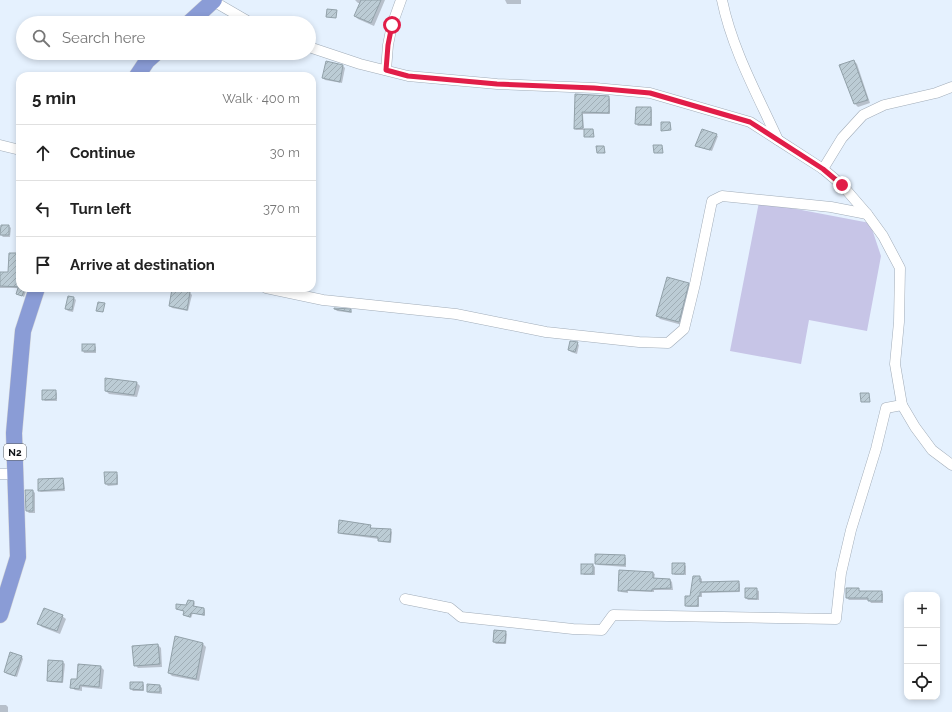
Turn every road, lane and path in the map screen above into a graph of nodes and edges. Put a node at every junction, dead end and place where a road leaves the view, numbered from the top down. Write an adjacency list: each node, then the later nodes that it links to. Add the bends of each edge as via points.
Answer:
1 (401, 0): 8 (street, via 392,25)
2 (722, 0): 11 (street, via 738,54)
3 (214, 1): 4 (highway); 5 (street)
4 (197, 16)
5 (239, 16)
6 (316, 49): 8 (street)
7 (148, 60): 9 (highway)
8 (386, 70): 11 (street, via 408,76 497,84 650,93 750,122)
9 (140, 72)
10 (952, 87): 14 (street, via 884,105 863,116 842,138)
11 (778, 140): 14 (street)
12 (0, 145): 13 (street)
13 (16, 149)
14 (823, 169): 15 (street, via 842,185)
15 (867, 214): 17 (street, via 832,207 722,196 712,201 684,329 668,343 546,332 456,314 323,300); 18 (street, via 883,236 900,268 895,364)
16 (36, 292): 20 (highway, N2, via 23,330)
17 (285, 292)
18 (902, 404): 19 (street, via 932,450); 21 (street, via 886,408 844,559 836,619 614,615 602,630 573,629 461,617 450,608)
19 (952, 465)
20 (8, 474): 22 (highway, N2, via 18,557)
21 (405, 599)
22 (0, 615)

